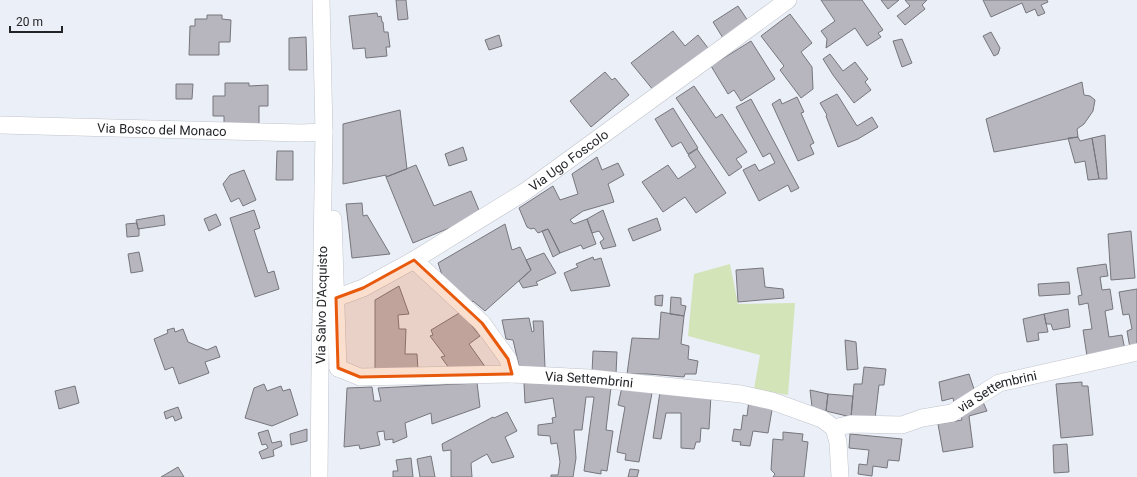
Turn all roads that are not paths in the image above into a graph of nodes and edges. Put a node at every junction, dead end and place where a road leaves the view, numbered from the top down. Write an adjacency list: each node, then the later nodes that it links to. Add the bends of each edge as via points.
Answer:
1 (321, 0): 4 (street, Via Salvo D'Acquisto)
2 (788, 0): 5 (street, Via Ugo Foscolo, via 526,191)
3 (0, 125): 4 (street, Via Bosco del Monaco)
4 (324, 132): 6 (street, via 331,152); 11 (street, Via Salvo D'Acquisto)
5 (414, 260): 6 (street, Via Ugo Foscolo, via 363,288); 9 (street, via 482,323 508,359)
6 (336, 298): 8 (street)
7 (1137, 352): 10 (street, via Settembrini, via 999,383 952,413 922,418 902,425 850,424)
8 (338, 368): 9 (street, Via Settembrini, via 360,377); 12 (street, via 332,371 327,390)
9 (512, 374): 10 (street, Via Settembrini, via 589,378 741,394 779,403 822,419)
10 (834, 428): 13 (street, via 838,442)
11 (319, 477)
12 (328, 477)
13 (840, 477)

